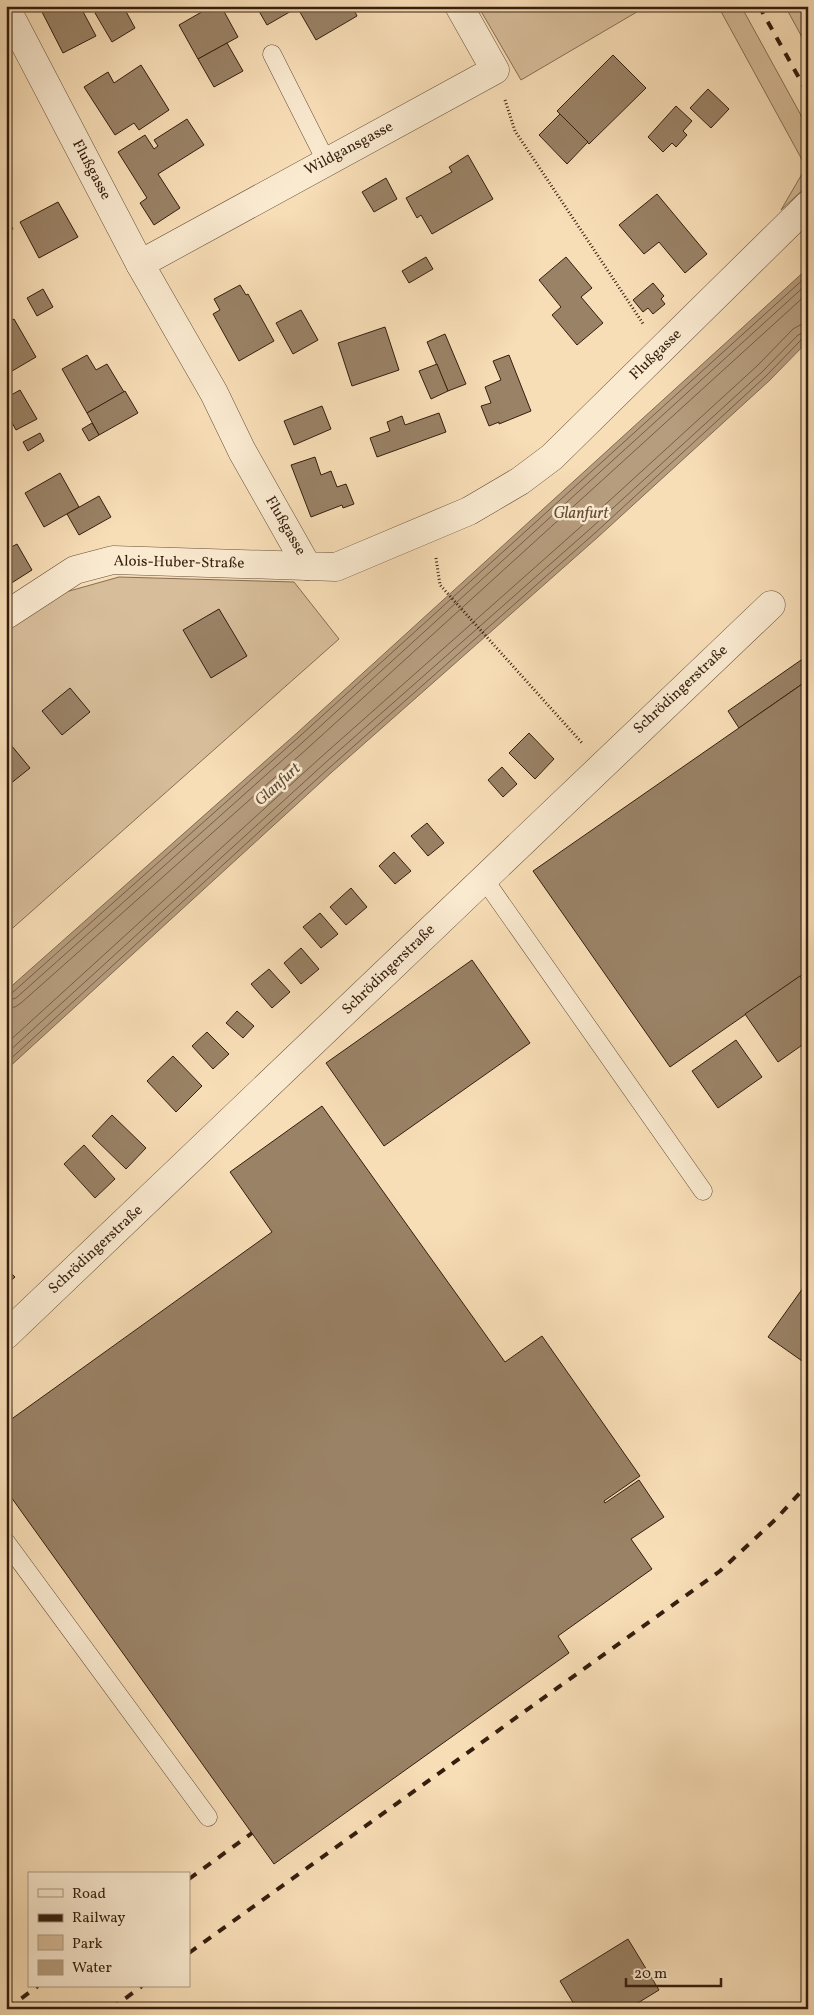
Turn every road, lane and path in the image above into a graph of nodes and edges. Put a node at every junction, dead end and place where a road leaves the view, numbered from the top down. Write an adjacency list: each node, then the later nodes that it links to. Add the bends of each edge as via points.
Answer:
1 (459, 6): 4 (street)
2 (6, 8): 7 (street, Flußgasse)
3 (272, 54): 5 (lane)
4 (495, 70): 5 (street, Wildgansgasse); 8 (path, via 515,131)
5 (326, 161): 7 (street, Wildgansgasse)
6 (808, 205): 8 (street, Flußgasse)
7 (140, 264): 9 (street, Flußgasse)
8 (660, 351): 9 (street, Flußgasse, via 552,457 520,481 469,511 336,567)
9 (308, 566): 12 (street, Alois-Huber-Straße, via 113,560 75,570)
10 (440, 585): 13 (path)
11 (771, 605): 13 (street, Schrödingerstraße)
12 (6, 615)
13 (602, 766): 14 (street, Schrödingerstraße)
14 (484, 879): 15 (lane); 16 (street, Schrödingerstraße)
15 (703, 1191)
16 (6, 1335)
17 (6, 1542): 18 (lane)
18 (208, 1817)

